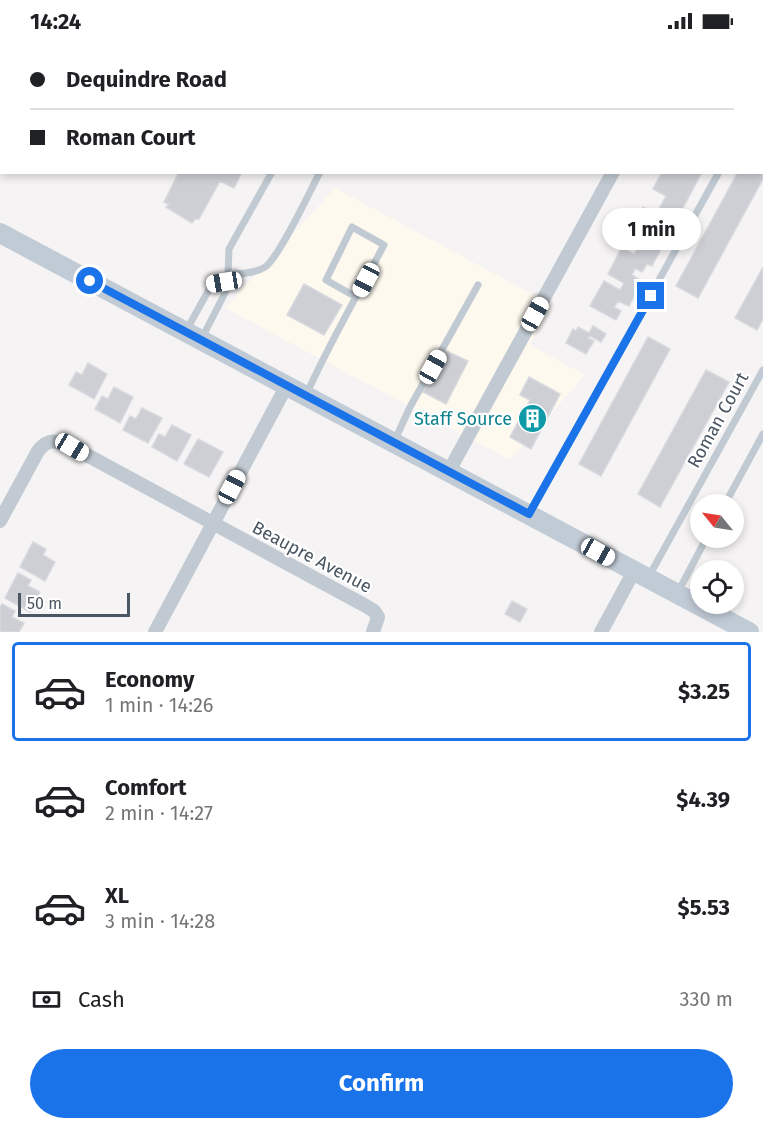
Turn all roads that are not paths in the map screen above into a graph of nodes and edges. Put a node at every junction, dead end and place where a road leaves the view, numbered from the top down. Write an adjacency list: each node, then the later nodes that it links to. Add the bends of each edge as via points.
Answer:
1 (271, 174): 6 (lane, via 229,249)
2 (319, 174): 6 (lane, via 266,266)
3 (612, 174): 15 (street)
4 (718, 174): 17 (lane)
5 (0, 233): 9 (main road)
6 (226, 278): 9 (lane, via 225,291); 9 (lane, via 212,284)
7 (478, 285): 14 (lane)
8 (356, 297): 8 (lane, via 384,245 352,227 326,280); 12 (lane)
9 (194, 335): 11 (main road)
10 (763, 370): 21 (lane, Roman Court)
11 (287, 385): 12 (main road); 19 (street)
12 (306, 395): 14 (main road)
13 (763, 434): 16 (lane)
14 (394, 442): 15 (main road)
15 (449, 471): 17 (main road)
16 (730, 494)
17 (529, 514): 21 (main road)
18 (0, 521): 19 (street, via 38,451 43,444 55,441)
19 (213, 524): 24 (street); 25 (street, Beaupre Avenue, via 374,611 378,617)
20 (701, 548): 22 (lane)
21 (641, 575): 22 (main road); 26 (street)
22 (676, 594): 23 (main road)
23 (736, 629)
24 (155, 632)
25 (373, 632)
26 (601, 632)

